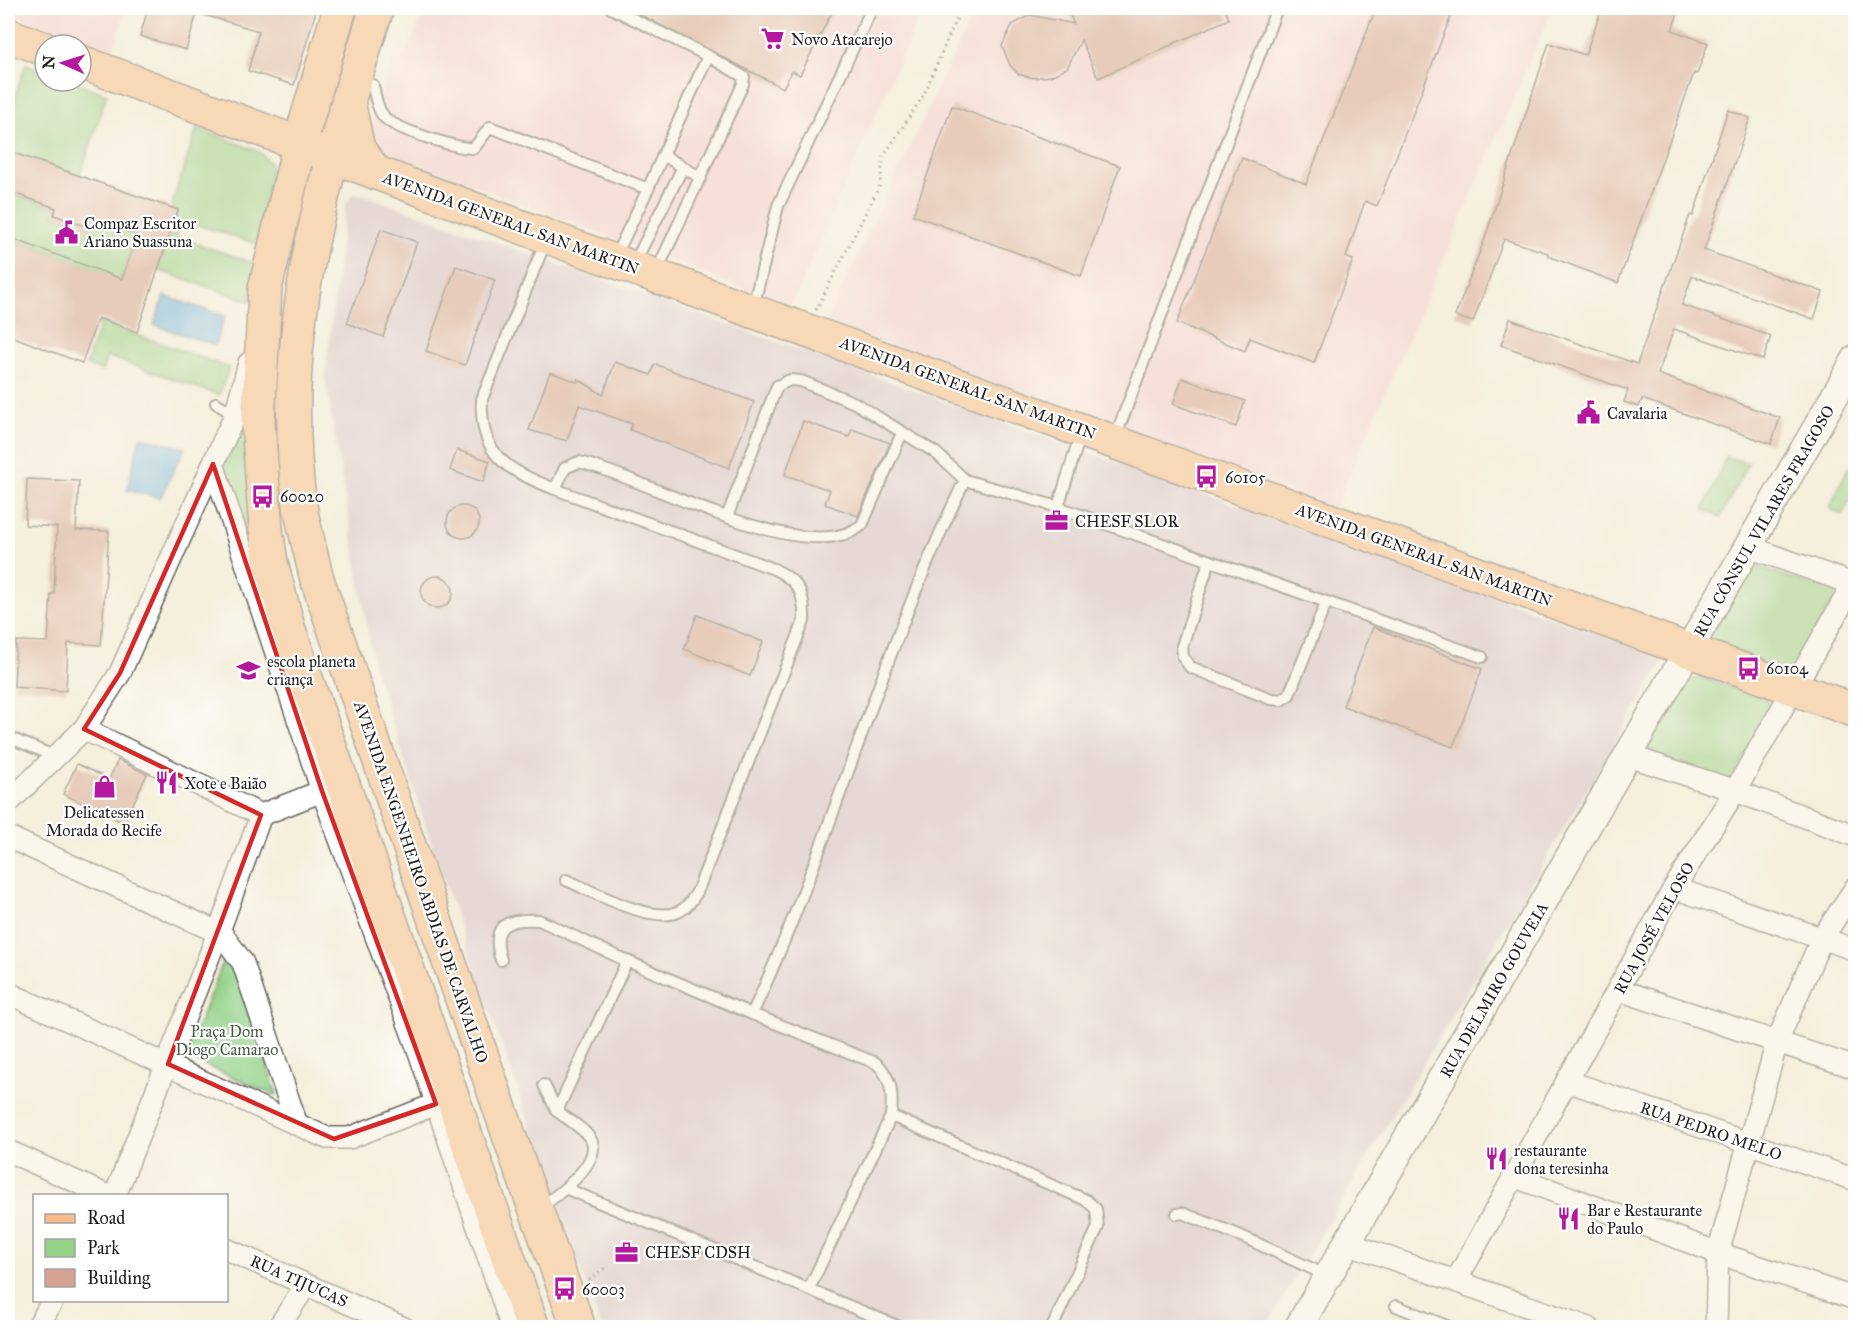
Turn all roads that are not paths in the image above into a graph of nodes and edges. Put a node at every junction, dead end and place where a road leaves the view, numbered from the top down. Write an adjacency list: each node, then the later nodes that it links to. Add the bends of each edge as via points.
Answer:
1 (340, 8): 12 (main road, via 313,101)
2 (377, 8): 11 (main road, AVENIDA ENGENHEIRO ABDIAS DE CARVALHO)
3 (399, 8): 11 (main road)
4 (611, 8): 9 (lane)
5 (872, 8): 23 (lane, via 778,206)
6 (1277, 8): 29 (lane)
7 (8, 35): 8 (main road)
8 (33, 44)
9 (708, 56): 14 (lane); 17 (lane, via 744,77)
10 (93, 66): 12 (main road, AVENIDA GENERAL SAN MARTIN)
11 (360, 93): 13 (main road, AVENIDA ENGENHEIRO ABDIAS DE CARVALHO); 18 (lane, via 390,122 440,141 474,148 490,126)
12 (288, 138): 13 (main road, AVENIDA GENERAL SAN MARTIN); 22 (main road, via 285,181)
13 (345, 149): 16 (main road, AVENIDA GENERAL SAN MARTIN); 19 (main road, AVENIDA ENGENHEIRO ABDIAS DE CARVALHO)
14 (663, 155): 15 (lane); 18 (lane)
15 (683, 167): 17 (lane); 21 (lane)
16 (376, 173): 19 (main road, via 349,179); 20 (main road, AVENIDA GENERAL SAN MARTIN)
17 (701, 178): 21 (lane)
18 (648, 189): 21 (lane)
19 (319, 205): 25 (main road, AVENIDA ENGENHEIRO ABDIAS DE CARVALHO, via 300,300)
20 (548, 237): 21 (main road, AVENIDA GENERAL SAN MARTIN); 32 (lane, via 482,399 481,422 489,446 502,462)
21 (634, 267): 23 (main road, AVENIDA GENERAL SAN MARTIN)
22 (268, 276): 25 (main road, via 273,336); 26 (main road)
23 (752, 310): 27 (main road, AVENIDA GENERAL SAN MARTIN)
24 (1856, 359): 37 (street, RUA CÔNSUL VILARES FRAGOSO)
25 (294, 399): 26 (main road, via 274,386); 82 (main road, AVENIDA ENGENHEIRO ABDIAS DE CARVALHO, via 300,505 316,576)
26 (238, 401): 30 (street); 98 (main road, via 258,423 266,529 288,627)
27 (1082, 430): 29 (main road, AVENIDA GENERAL SAN MARTIN); 33 (lane)
28 (902, 433): 31 (lane, via 936,453); 34 (lane, via 867,519 855,531 809,538); 34 (lane, via 830,392 801,381 783,382 777,386)
29 (1114, 441): 41 (main road, AVENIDA GENERAL SAN MARTIN)
30 (213, 464): 35 (street); 36 (street)
31 (965, 480): 33 (lane); 65 (lane, via 887,661 830,825)
32 (555, 489): 34 (lane, via 566,468 579,462); 55 (lane, via 786,574 801,589 805,605 804,621 697,892 688,906 677,913 656,915)
33 (1058, 507): 38 (lane)
34 (728, 517)
35 (185, 525): 36 (street, via 212,514); 45 (street, via 133,650)
36 (234, 528): 49 (street)
37 (1749, 547): 39 (street); 41 (street, RUA CÔNSUL VILARES FRAGOSO)
38 (1209, 562): 40 (lane); 40 (lane, via 1182,646 1183,657 1190,667 1271,699 1282,700 1289,695)
39 (1854, 582): 43 (street, RUA JOSÉ VELOSO)
40 (1326, 603): 42 (lane)
41 (1689, 652): 43 (main road, AVENIDA GENERAL SAN MARTIN); 48 (street, RUA DELMIRO GOUVEIA)
42 (1482, 657)
43 (1794, 690): 44 (main road, AVENIDA GENERAL SAN MARTIN); 50 (street, RUA JOSÉ VELOSO)
44 (1856, 711)
45 (84, 729): 47 (street); 52 (street)
46 (8, 738): 47 (lane)
47 (54, 756): 51 (street)
48 (1629, 756): 50 (street); 84 (street, RUA DELMIRO GOUVEIA)
49 (322, 791): 52 (street); 71 (street)
50 (1735, 791): 53 (street); 57 (street, RUA JOSÉ VELOSO)
51 (8, 804)
52 (261, 815): 58 (street)
53 (1856, 836)
54 (8, 837): 58 (street)
55 (566, 880)
56 (1856, 887): 59 (street)
57 (1674, 888): 59 (street); 63 (street, RUA JOSÉ VELOSO)
58 (219, 931): 67 (street); 74 (street, via 243,963)
59 (1822, 938): 60 (street); 66 (street)
60 (1856, 950)
61 (501, 960): 62 (lane, via 495,943 498,931 507,923 523,919 539,920)
62 (627, 961): 65 (lane); 72 (lane)
63 (1619, 990): 66 (street); 69 (street, RUA JOSÉ VELOSO)
64 (8, 993): 67 (street)
65 (752, 1014): 73 (lane, via 876,1063 890,1083)
66 (1777, 1042): 68 (street); 75 (street)
67 (168, 1064): 74 (street); 81 (street)
68 (1856, 1068)
69 (1567, 1081): 75 (street, RUA PEDRO MELO); 77 (street, RUA JOSÉ VELOSO)
70 (544, 1085): 72 (lane)
71 (436, 1104): 74 (street, via 342,1139 317,1135); 97 (street)
72 (557, 1111): 79 (lane, via 592,1144 587,1163)
73 (891, 1116): 90 (lane); 101 (lane, via 1086,1200 1096,1209 1098,1227)
74 (296, 1122)
75 (1748, 1143): 78 (street, RUA PEDRO MELO); 86 (street)
76 (8, 1151): 80 (street)
77 (1513, 1176): 86 (street); 88 (street, RUA JOSÉ VELOSO)
78 (1856, 1180)
79 (567, 1189): 82 (lane); 90 (lane)
80 (104, 1194)
81 (116, 1194)
82 (536, 1210): 99 (main road, AVENIDA ENGENHEIRO ABDIAS DE CARVALHO)
83 (1177, 1214): 87 (lane, via 1241,1236)
84 (1347, 1244): 87 (street, RUA DELMIRO GOUVEIA); 88 (street)
85 (228, 1250): 89 (street, RUA TIJUCAS)
86 (1718, 1253): 91 (street); 105 (street)
87 (1328, 1276): 102 (street, RUA DELMIRO GOUVEIA)
88 (1456, 1281): 104 (street)
89 (306, 1285): 95 (street); 96 (street, RUA TIJUCAS)
90 (809, 1288): 100 (lane)
91 (1856, 1299)
92 (52, 1302): 94 (street)
93 (1395, 1306): 103 (lane)
94 (37, 1328)
95 (278, 1328)
96 (404, 1328)
97 (512, 1328)
98 (533, 1328)
99 (579, 1328)
100 (902, 1328)
101 (1052, 1328)
102 (1298, 1328)
103 (1452, 1328)
104 (1589, 1328)
105 (1716, 1328)

